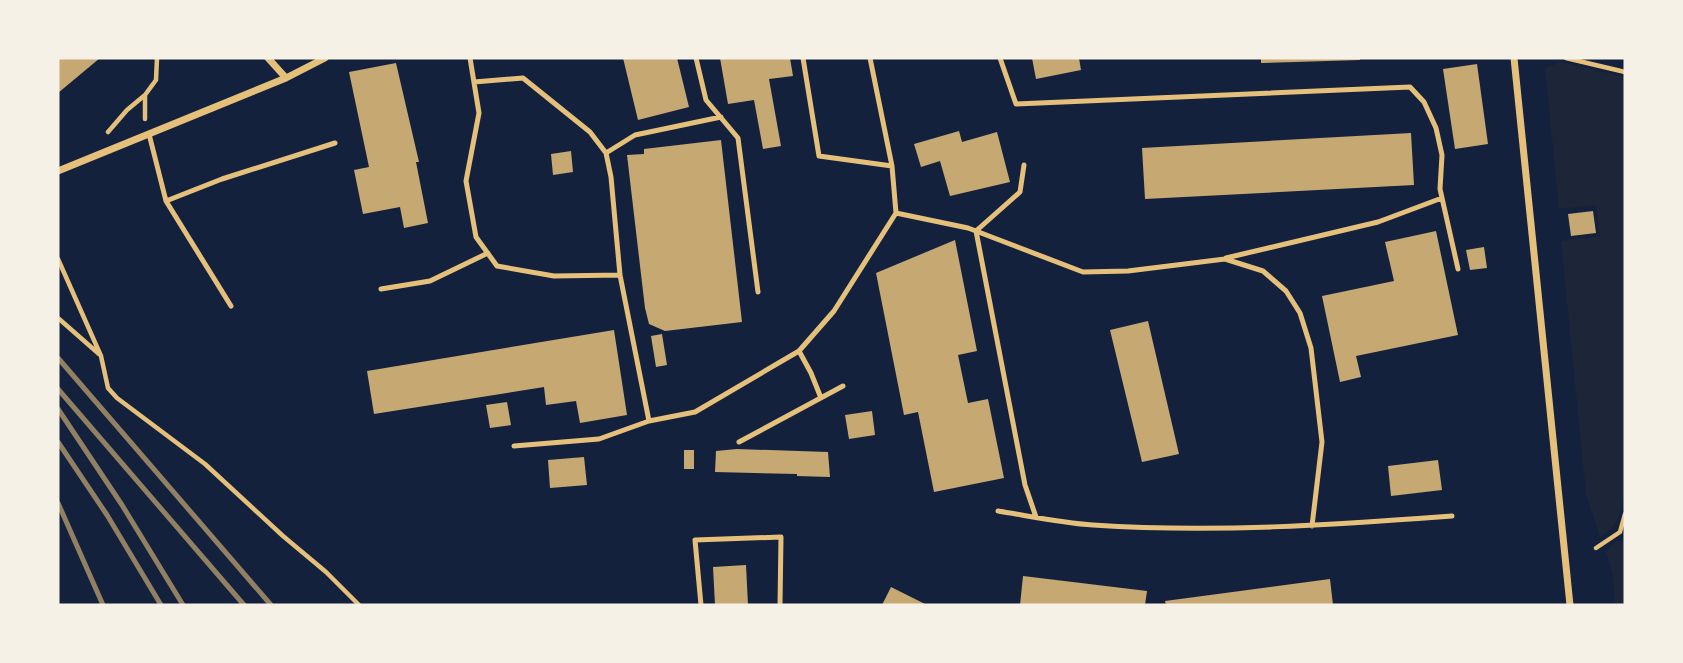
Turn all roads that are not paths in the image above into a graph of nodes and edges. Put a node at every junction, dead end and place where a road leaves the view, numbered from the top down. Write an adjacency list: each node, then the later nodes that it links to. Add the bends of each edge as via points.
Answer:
1 (268, 58): 9 (street)
2 (325, 58): 9 (street)
3 (470, 58): 10 (lane)
4 (696, 58): 11 (lane, via 706,100)
5 (803, 58): 15 (lane, via 819,156)
6 (870, 58): 15 (lane)
7 (1000, 58): 18 (lane, via 1016,104 1410,87 1424,102 1436,128 1442,155)
8 (1514, 58): 41 (street)
9 (286, 78): 12 (street)
10 (474, 82): 14 (lane, via 523,78 590,132); 22 (lane, via 479,113 466,181 475,237)
11 (721, 117): 14 (lane, via 635,135); 27 (lane, via 737,138)
12 (149, 134): 17 (street); 19 (lane)
13 (335, 143): 19 (lane)
14 (606, 153): 25 (lane)
15 (892, 166): 20 (lane)
16 (1024, 166): 21 (lane, via 1020,192)
17 (58, 171)
18 (1442, 198): 23 (lane, via 1378,222); 24 (lane)
19 (166, 201): 28 (lane)
20 (897, 213): 21 (lane); 29 (lane, via 834,311)
21 (976, 231): 23 (lane, via 1083,272); 37 (lane, via 1025,485)
22 (488, 253): 25 (lane, via 497,266 554,276); 26 (lane, via 430,281)
23 (1225, 259): 38 (lane, via 1263,271 1286,291 1300,313 1311,348 1322,442)
24 (1458, 269)
25 (620, 275): 32 (lane)
26 (380, 289)
27 (758, 292)
28 (231, 306)
29 (799, 351): 31 (lane); 32 (lane, via 695,412)
30 (843, 386): 31 (lane)
31 (821, 398): 33 (lane)
32 (649, 421): 34 (lane, via 599,439)
33 (739, 442)
34 (514, 446)
35 (998, 511): 37 (lane)
36 (1452, 516): 38 (lane)
37 (1036, 517): 38 (lane, via 1133,527)
38 (1312, 526)
39 (701, 605): 40 (lane, via 695,540 781,537)
40 (780, 605)
41 (1570, 605)

